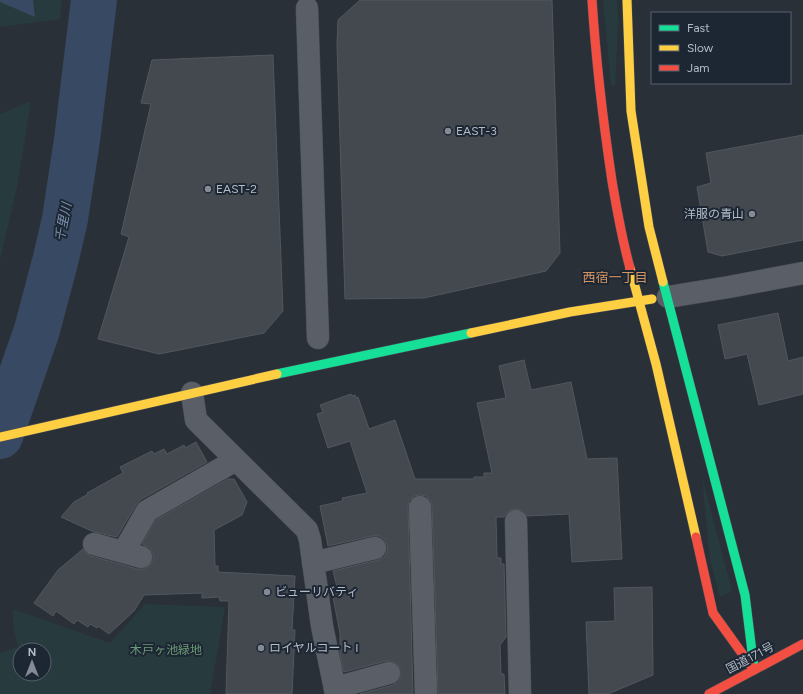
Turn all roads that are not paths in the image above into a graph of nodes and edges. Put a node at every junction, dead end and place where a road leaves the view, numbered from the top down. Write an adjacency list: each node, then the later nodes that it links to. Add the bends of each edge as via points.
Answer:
1 (592, 0): 6 (main road, via 596,57 614,193 622,240)
2 (627, 0): 5 (main road, via 630,90 636,147 649,227)
3 (307, 8): 7 (street)
4 (803, 273): 5 (street)
5 (668, 297): 6 (main road); 17 (main road, via 745,596)
6 (639, 301): 8 (main road, via 570,312); 17 (main road, via 683,477 713,613)
7 (318, 338)
8 (192, 393): 9 (main road); 10 (street, via 196,420)
9 (0, 437)
10 (236, 460): 13 (street, via 147,511 133,554); 15 (street, via 307,530)
11 (420, 507): 20 (street)
12 (516, 521): 21 (street)
13 (94, 544)
14 (375, 548): 15 (street)
15 (314, 562): 19 (street, via 322,626)
16 (803, 644): 17 (main road, 国道171号)
17 (754, 670): 22 (main road, 国道171号)
18 (389, 673): 19 (street)
19 (336, 691)
20 (426, 694)
21 (520, 694)
22 (709, 694)

